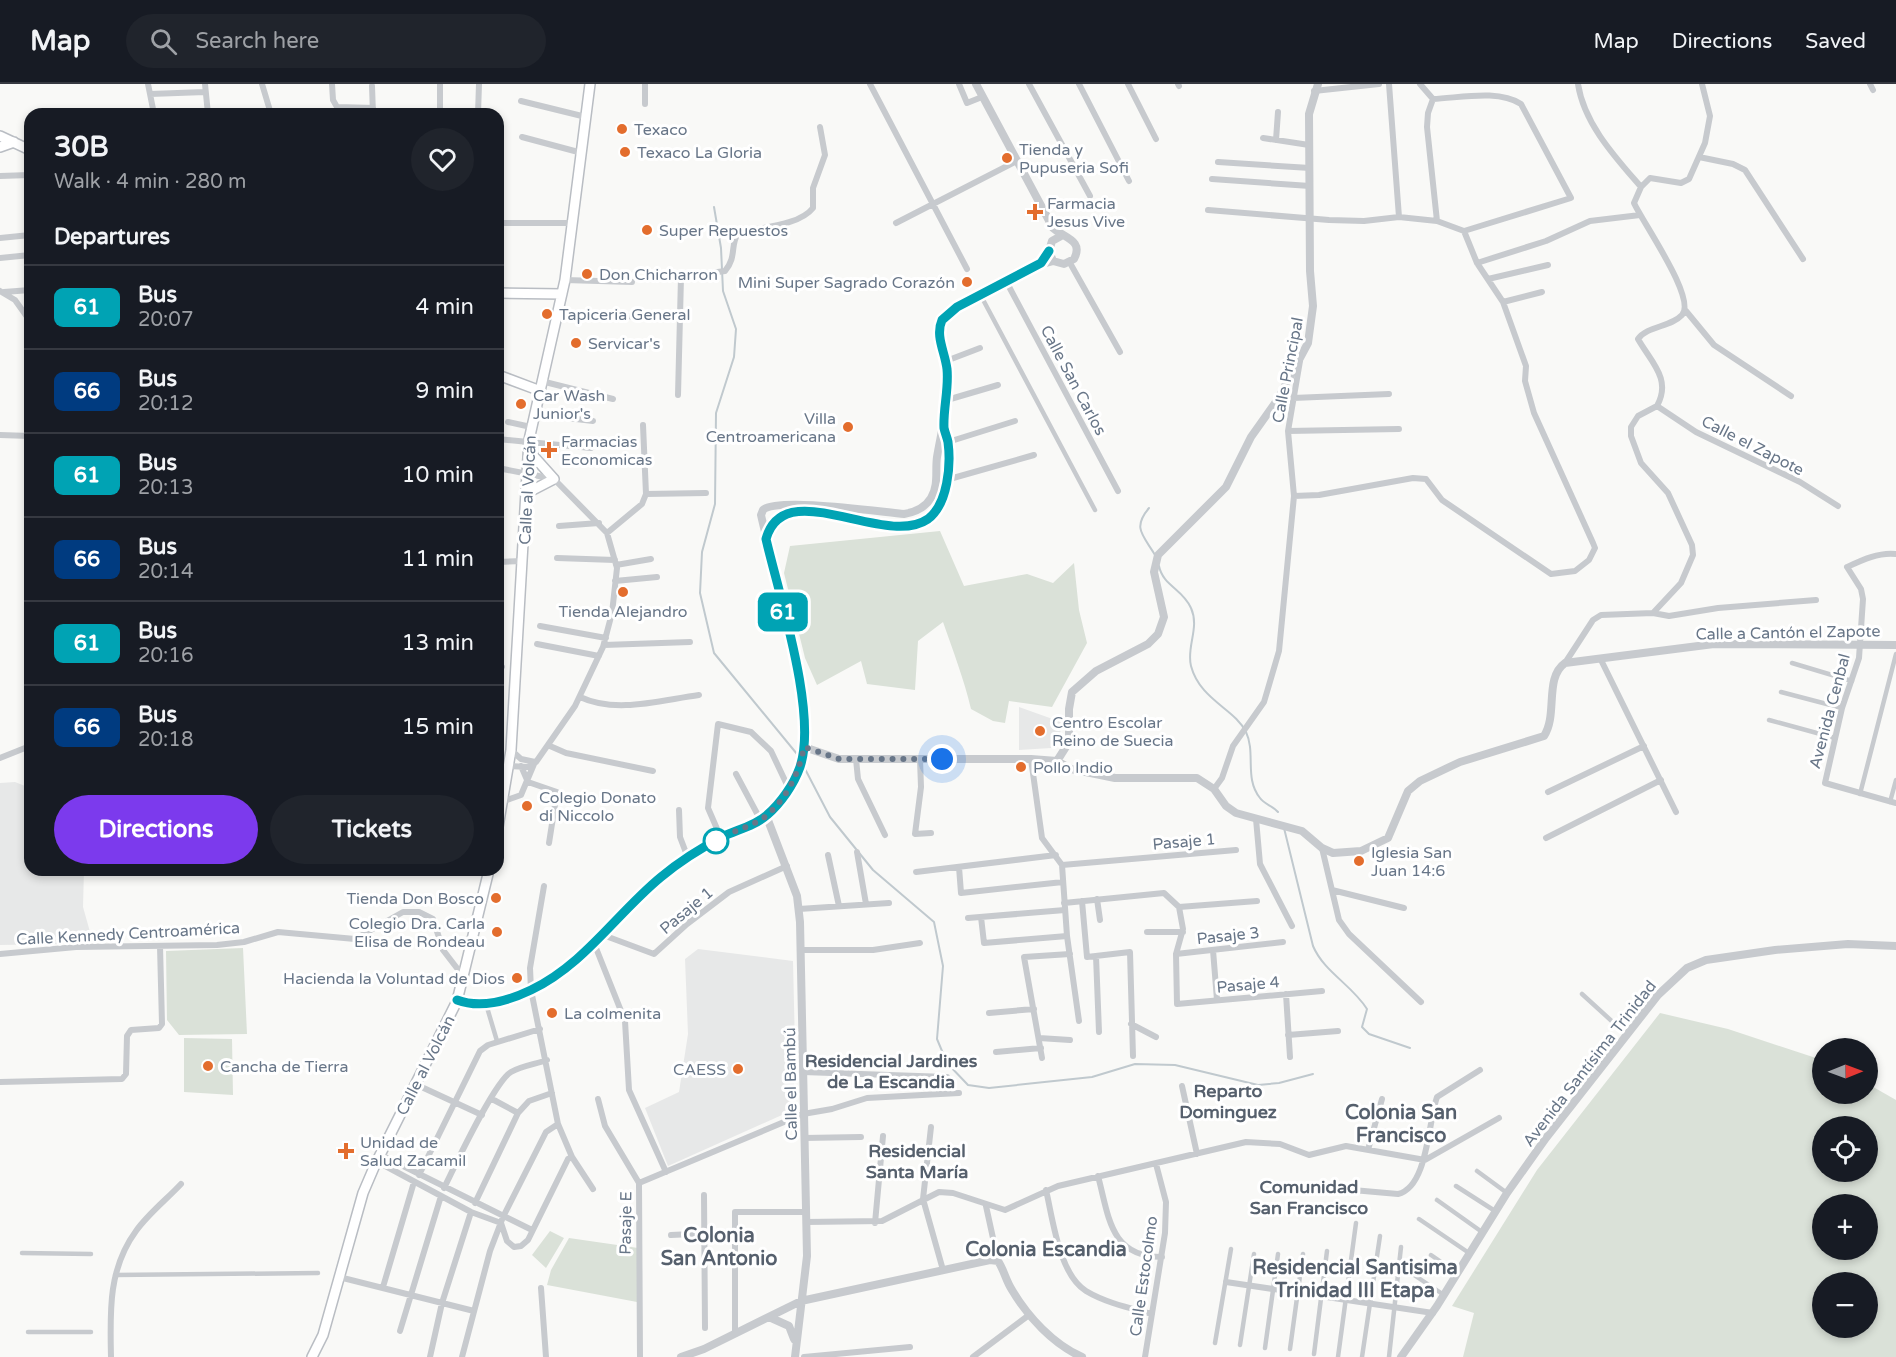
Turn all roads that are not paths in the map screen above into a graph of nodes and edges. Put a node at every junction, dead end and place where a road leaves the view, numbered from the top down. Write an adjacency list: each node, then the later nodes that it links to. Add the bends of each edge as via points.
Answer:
1 (147, 84): 23 (street)
2 (205, 84): 22 (street)
3 (262, 84): 30 (street)
4 (332, 84): 31 (street, via 337,107)
5 (440, 84): 33 (street)
6 (479, 84): 34 (street)
7 (590, 84): 36 (main road, Calle al Volcán)
8 (645, 84): 27 (street)
9 (870, 84): 59 (street)
10 (959, 84): 24 (street, via 967,103)
11 (976, 84): 24 (street)
12 (1029, 84): 58 (street)
13 (1079, 84): 55 (street)
14 (1128, 84): 41 (street)
15 (1379, 84): 21 (street)
16 (1389, 84): 63 (street)
17 (1420, 84): 25 (street)
18 (1578, 84): 57 (street, via 1608,150)
19 (1702, 84): 48 (street, via 1710,116)
20 (372, 86): 32 (street)
21 (1316, 88): 44 (street, Calle Principal, via 1309,114)
22 (205, 92): 23 (street); 29 (street)
23 (150, 94): 28 (street)
24 (982, 97): 49 (street)
25 (1433, 99): 64 (street, via 1427,127); 69 (street, via 1493,96 1512,98 1521,104 1571,198)
26 (521, 101): 36 (street)
27 (645, 104)
28 (153, 108)
29 (207, 108)
30 (269, 108)
31 (346, 108)
32 (373, 108)
33 (440, 108)
34 (478, 108)
35 (1278, 112): 42 (street)
36 (586, 117): 47 (main road, Calle al Volcán)
37 (820, 127): 98 (street, via 825,155 813,188 813,208 804,217 738,233 733,261 722,272 681,277)
38 (0, 136): 43 (main road)
39 (522, 137): 47 (street)
40 (1263, 138): 42 (street)
41 (1156, 139)
42 (1276, 140): 44 (street)
43 (14, 142): 45 (main road); 46 (main road)
44 (1309, 145): 51 (street, Calle Principal)
45 (0, 147)
46 (24, 147)
47 (582, 153): 66 (main road, Calle al Volcán)
48 (1699, 157): 57 (street, via 1685,182 1656,177); 77 (street, via 1744,170)
49 (1017, 161): 59 (street); 68 (street)
50 (1218, 162): 51 (street)
51 (1310, 168): 56 (street, Calle Principal)
52 (24, 175): 53 (street)
53 (0, 176)
54 (1212, 179): 56 (street)
55 (1130, 182)
56 (1310, 186): 62 (street, Calle Principal)
57 (1641, 187): 61 (street, via 1634,203)
58 (1090, 196)
59 (933, 205): 67 (street); 83 (street)
60 (1209, 210): 62 (street)
61 (1640, 215): 81 (street, via 1590,221 1546,241); 95 (street, via 1674,273)
62 (1311, 218): 63 (street); 101 (street, Calle Principal, via 1311,332)
63 (1399, 218): 64 (street)
64 (1437, 221): 69 (street)
65 (504, 223): 66 (street)
66 (573, 223): 85 (main road, Calle al Volcán)
67 (896, 223)
68 (1053, 228): 71 (street); 73 (street)
69 (1464, 231): 81 (street)
70 (24, 236): 72 (street)
71 (1061, 236): 73 (street); 79 (street, via 1076,243 1077,254)
72 (0, 238)
73 (1052, 241): 74 (street)
74 (1049, 251): 78 (street); 80 (street)
75 (24, 256): 76 (street)
76 (0, 258)
77 (1803, 259)
78 (1053, 261): 79 (street); 80 (street)
79 (1070, 262): 100 (street)
80 (1041, 263): 86 (street)
81 (1476, 263): 84 (street)
82 (1548, 265): 84 (street)
83 (967, 269)
84 (1488, 279): 94 (street)
85 (566, 280): 87 (street); 92 (main road, Calle al Volcán)
86 (1006, 281): 93 (street); 135 (street, Calle San Carlos)
87 (632, 282)
88 (24, 290): 89 (street)
89 (2, 291): 96 (street)
90 (1542, 292): 94 (street)
91 (504, 293): 92 (main road)
92 (562, 294): 97 (main road, Calle al Volcán)
93 (980, 294): 102 (street, via 942,320 939,335); 141 (street)
94 (1503, 302): 139 (street, via 1526,366 1525,381 1534,413 1593,543 1589,560 1575,571 1551,573 1442,500 1426,479)
95 (1686, 311): 108 (street, via 1714,345); 112 (street, via 1674,323 1638,339 1662,376)
96 (24, 313)
97 (559, 314): 98 (street); 105 (main road, Calle al Volcán)
98 (680, 318): 107 (street)
99 (980, 348): 102 (street)
100 (1120, 352)
101 (1301, 355): 109 (street, Calle Principal); 183 (street, via 1226,487 1158,555 1154,572 1164,617 1158,634 1148,644 1096,671 1072,692 1069,742)
102 (946, 361): 111 (street)
103 (504, 377): 105 (main road)
104 (998, 385): 111 (street)
105 (540, 386): 110 (street); 113 (main road, Calle al Volcán)
106 (1389, 394): 109 (street)
107 (678, 395)
108 (1791, 396)
109 (1293, 398): 121 (street, Calle Principal)
110 (613, 399)
111 (947, 400): 119 (street)
112 (1657, 406): 140 (street, Calle el Zapote, via 1696,432 1800,482); 155 (street, via 1638,416 1631,436 1641,463 1668,494 1694,555 1681,583)
113 (533, 414): 114 (street); 118 (main road, Calle al Volcán)
114 (593, 421)
115 (1015, 421): 125 (street)
116 (508, 422): 118 (street)
117 (643, 425): 138 (street)
118 (531, 427): 126 (main road, Calle al Volcán)
119 (944, 429): 125 (street); 129 (street)
120 (1398, 429): 121 (street)
121 (1288, 431): 139 (street, Calle Principal)
122 (0, 435): 123 (street)
123 (24, 436)
124 (504, 440): 126 (street)
125 (948, 442): 130 (street)
126 (529, 445): 127 (street); 132 (main road, Calle al Volcán); 133 (main road)
127 (591, 448)
128 (1034, 455): 134 (street)
129 (937, 464): 130 (street); 145 (street, via 932,497 915,512 774,505 761,515)
130 (948, 464): 134 (street)
131 (504, 469): 132 (street)
132 (527, 473): 133 (street); 136 (main road, Calle al Volcán)
133 (554, 479): 136 (main road); 142 (street)
134 (946, 480): 145 (street, via 938,509 921,522 868,524 827,513 802,512 779,517 771,524)
135 (1118, 492)
136 (526, 493): 149 (main road, Calle al Volcán)
137 (706, 493): 138 (street)
138 (646, 494): 144 (street, via 642,504)
139 (1294, 496): 194 (street, Calle Principal, via 1276,661 1264,702 1233,746)
140 (1838, 506)
141 (1095, 510)
142 (599, 524): 143 (street); 144 (street)
143 (559, 526)
144 (607, 533): 151 (street)
145 (766, 539): 176 (street, via 796,667)
146 (1896, 554): 159 (street, Avenida Cenbal, via 1862,559 1847,567 1863,599)
147 (557, 558): 151 (street)
148 (651, 559): 151 (street)
149 (523, 561): 150 (street); 178 (main road, Calle al Volcán)
150 (504, 562)
151 (615, 563): 153 (street)
152 (657, 577): 153 (street)
153 (615, 581): 157 (street)
154 (1816, 600): 155 (street, via 1669,616)
155 (1653, 613): 165 (street, via 1601,615 1593,620)
156 (540, 626): 157 (street)
157 (605, 641): 158 (street); 163 (street)
158 (690, 642)
159 (1860, 643): 161 (street, Calle a Cantón el Zapote); 164 (street, Calle a Cantón el Zapote, via 1714,644); 167 (street, Avenida Cenbal)
160 (537, 644): 163 (street)
161 (1896, 645)
162 (1896, 654): 196 (street)
163 (599, 656): 170 (street)
164 (1600, 660): 165 (street, Calle a Cantón el Zapote); 175 (street)
165 (1566, 663): 208 (street, via 1555,677 1544,736 1460,762 1420,781 1408,791 1390,836 1369,849 1333,853)
166 (1792, 663): 167 (street)
167 (1852, 681): 171 (street, Avenida Cenbal)
168 (1781, 692): 171 (street)
169 (699, 695): 170 (street, via 615,705)
170 (580, 697): 174 (street)
171 (1842, 708): 173 (street, Avenida Cenbal)
172 (1769, 720): 173 (street)
173 (1835, 738): 196 (street, Avenida Cenbal, via 1825,783)
174 (550, 746): 184 (street); 187 (street, via 566,753)
175 (1644, 746): 189 (street); 195 (street)
176 (804, 747): 180 (street, via 839,759); 193 (street)
177 (24, 748): 179 (street)
178 (511, 750): 184 (street, via 521,759); 185 (main road, Calle al Volcán)
179 (0, 758)
180 (856, 759): 181 (street); 204 (street, via 858,779)
181 (920, 759): 182 (street); 203 (street, via 915,834)
182 (1031, 759): 183 (street); 212 (street, via 1042,838)
183 (1057, 761): 194 (street, via 1071,769 1114,778 1197,778)
184 (535, 762): 186 (street); 191 (street)
185 (508, 766): 186 (street); 192 (main road, Calle al Volcán)
186 (521, 766): 191 (street)
187 (653, 771)
188 (736, 774): 201 (street)
189 (1660, 780): 200 (street); 206 (street)
190 (1896, 780): 198 (street)
191 (528, 782): 197 (street, via 516,798); 207 (street, via 557,792)
192 (504, 785)
193 (789, 789): 201 (street); 205 (street, via 771,751 751,732 718,724 708,808)
194 (1214, 789): 202 (street, via 1230,809)
195 (1548, 792)
196 (1860, 794): 198 (street, Avenida Cenbal)
197 (504, 800)
198 (1893, 802)
199 (679, 810): 213 (street, via 680,837)
200 (1676, 812)
201 (763, 817): 205 (street); 215 (street, Calle el Bambú)
202 (1256, 819): 208 (street, via 1302,831); 235 (street, via 1260,864)
203 (932, 833)
204 (885, 835)
205 (721, 838): 213 (street)
206 (1546, 838)
207 (549, 843)
208 (1322, 849): 221 (street)
209 (1236, 850): 214 (street, Pasaje 1)
210 (857, 852): 226 (street)
211 (828, 855): 227 (street)
212 (1056, 855): 214 (street); 216 (street)
213 (688, 858): 238 (street, via 661,877)
214 (1062, 865): 219 (street)
215 (787, 866): 231 (street, Calle el Bambú); 238 (street, Pasaje 1, via 729,892 654,954)
216 (958, 867): 217 (street); 219 (street, via 961,893)
217 (916, 872)
218 (488, 876): 251 (main road, Calle al Volcán)
219 (1063, 882): 228 (street)
220 (544, 886): 252 (street, via 530,969)
221 (1332, 890): 230 (street); 258 (street, via 1340,920 1349,934)
222 (1097, 899): 223 (street); 229 (street, via 1164,893); 234 (street)
223 (1082, 901): 228 (street); 250 (street, via 1087,957)
224 (1257, 901): 229 (street)
225 (890, 903): 226 (street)
226 (866, 904): 227 (street)
227 (839, 906): 231 (street)
228 (1065, 906): 232 (street); 239 (street)
229 (1179, 907): 237 (street)
230 (1404, 908)
231 (799, 909): 245 (street, Calle el Bambú)
232 (981, 917): 233 (street); 239 (street, via 984,942)
233 (968, 918)
234 (1100, 920)
235 (1292, 926)
236 (1147, 932): 237 (street)
237 (1183, 932): 249 (street)
238 (603, 935): 241 (street)
239 (1067, 936): 248 (street)
240 (1282, 942): 246 (street, Pasaje 3)
241 (594, 943): 252 (street, via 563,970); 308 (street, via 626,1022 629,1090)
242 (920, 943): 245 (street, via 873,950)
243 (160, 946): 247 (street, Calle Kennedy Centroamérica, via 76,947); 251 (street, Calle Kennedy Centroamérica, via 244,942 278,932 355,939 395,915 419,912 433,919 443,950); 282 (street, via 162,1024 159,1028 131,1030 127,1035 126,1074 122,1079)
244 (1896, 946): 268 (street, Avenida Santísima Trinidad, via 1824,945 1700,961 1686,968 1658,995)
245 (801, 950): 280 (street, Calle el Bambú)
246 (1213, 950): 249 (street, Pasaje 3); 257 (street)
247 (0, 954)
248 (1070, 954): 260 (street, via 1024,957); 262 (street)
249 (1176, 954): 257 (street, Pasaje 4, via 1177,1004)
250 (1096, 956): 263 (street, via 1130,952); 266 (street)
251 (464, 976): 256 (main road, Calle al Volcán)
252 (531, 990): 259 (street); 264 (street)
253 (1322, 991): 255 (street, Pasaje 4)
254 (1582, 993): 268 (street)
255 (1286, 994): 257 (street, Pasaje 4); 267 (street)
256 (457, 1000): 259 (street, via 469,1005); 283 (main road, Calle al Volcán)
257 (1217, 1000)
258 (1420, 1002)
259 (486, 1004): 272 (street)
260 (1034, 1009): 261 (street); 270 (street)
261 (989, 1012)
262 (1079, 1021)
263 (1131, 1024): 269 (street); 275 (street)
264 (540, 1029): 272 (street); 278 (street)
265 (1338, 1031): 267 (street)
266 (1099, 1032)
267 (1288, 1035): 276 (street)
268 (1627, 1035): 320 (street, Avenida Santísima Trinidad)
269 (1156, 1037)
270 (1039, 1038): 271 (street); 273 (street)
271 (1070, 1040)
272 (497, 1041): 290 (street, via 480,1051)
273 (1041, 1048): 274 (street); 277 (street)
274 (996, 1052)
275 (1133, 1056)
276 (1290, 1057)
277 (1042, 1058)
278 (547, 1060): 285 (street); 287 (street, via 512,1072)
279 (1480, 1070): 304 (street, via 1437,1097)
280 (803, 1072): 281 (street); 292 (street, Calle el Bambú)
281 (947, 1077)
282 (0, 1082)
283 (415, 1084): 290 (street); 303 (main road, Calle al Volcán)
284 (1182, 1086): 301 (street)
285 (552, 1093): 291 (street, via 529,1101); 295 (street)
286 (959, 1093): 292 (street, via 867,1098)
287 (492, 1099): 291 (street); 293 (street)
288 (1382, 1099): 300 (street)
289 (598, 1100): 313 (street, Pasaje E, via 605,1126)
290 (453, 1102): 293 (street); 310 (street)
291 (518, 1113): 325 (street)
292 (803, 1113): 299 (street, Calle el Bambú); 308 (street)
293 (482, 1115): 316 (street)
294 (1500, 1118): 304 (street)
295 (558, 1124): 302 (street); 331 (street, via 546,1132)
296 (931, 1127): 323 (street)
297 (883, 1136): 333 (street)
298 (861, 1137): 299 (street)
299 (804, 1138): 329 (street, Calle el Bambú)
300 (1368, 1150): 301 (street, via 1346,1146 1306,1154 1280,1144 1255,1142 1225,1145); 304 (street)
301 (1197, 1154): 305 (street)
302 (572, 1157): 318 (street); 335 (street)
303 (378, 1158): 306 (street); 309 (street); 358 (main road, Calle al Volcán, via 363,1193)
304 (1423, 1160): 317 (street, via 1413,1183 1401,1193)
305 (1156, 1164): 311 (street); 351 (street, Calle Estocolmo, via 1166,1202)
306 (402, 1166): 309 (street); 310 (street)
307 (1477, 1171): 320 (street)
308 (666, 1172): 313 (street)
309 (398, 1173): 312 (street)
310 (419, 1175): 316 (street)
311 (1098, 1176): 319 (street); 351 (street, via 1114,1232 1126,1247 1143,1257)
312 (414, 1182): 322 (street); 361 (street)
313 (639, 1183): 398 (street, Pasaje E)
314 (181, 1184): 357 (street, via 136,1230 119,1259)
315 (1456, 1186): 327 (street)
316 (444, 1188): 325 (street)
317 (1330, 1188)
318 (593, 1189)
319 (1046, 1190): 326 (street, via 1005,1210); 375 (street, via 1063,1260 1084,1290)
320 (1507, 1193): 327 (street, Avenida Santísima Trinidad)
321 (704, 1195): 338 (street)
322 (441, 1196): 328 (street); 365 (street)
323 (923, 1199): 326 (street, via 948,1192); 333 (street, via 899,1215); 353 (street)
324 (1437, 1200): 337 (street)
325 (475, 1203): 331 (street)
326 (986, 1206): 352 (street)
327 (1496, 1211): 337 (street, Avenida Santísima Trinidad)
328 (471, 1212): 331 (street); 371 (street)
329 (806, 1212): 332 (street, Calle el Bambú); 336 (street, via 735,1212)
330 (1419, 1219): 345 (street)
331 (502, 1220): 335 (street); 335 (street, via 507,1241 514,1247 521,1246); 373 (street)
332 (806, 1222): 333 (street); 369 (street, Calle el Bambú, via 806,1274)
333 (875, 1223)
334 (1356, 1223): 368 (street)
335 (532, 1230)
336 (735, 1232): 338 (street); 382 (street)
337 (1482, 1232): 345 (street, Avenida Santísima Trinidad)
338 (705, 1234): 339 (street); 378 (street)
339 (671, 1235)
340 (1380, 1236): 370 (street)
341 (1401, 1247): 372 (street)
342 (1231, 1249): 359 (street)
343 (1327, 1251): 366 (street)
344 (22, 1253): 346 (street)
345 (1469, 1253): 356 (street, Avenida Santísima Trinidad)
346 (91, 1254)
347 (1254, 1254): 360 (street)
348 (1278, 1254): 363 (street)
349 (1303, 1254): 364 (street)
350 (1431, 1255): 356 (street)
351 (1162, 1257): 375 (street, Calle Estocolmo)
352 (998, 1261): 353 (street); 376 (street)
353 (943, 1270): 369 (street)
354 (318, 1273): 357 (street)
355 (1411, 1273): 367 (street)
356 (1457, 1273): 367 (street, Avenida Santísima Trinidad)
357 (115, 1275): 393 (street)
358 (339, 1277): 361 (street); 394 (main road, Calle al Volcán, via 323,1335)
359 (1226, 1282): 360 (street); 383 (street)
360 (1248, 1285): 363 (street); 384 (street)
361 (383, 1287): 365 (street)
362 (541, 1288): 397 (street)
363 (1273, 1288): 364 (street); 388 (street)
364 (1298, 1291): 366 (street); 389 (street)
365 (413, 1295): 371 (street); 379 (street)
366 (1322, 1295): 368 (street); 392 (street)
367 (1444, 1295): 374 (street, Avenida Santísima Trinidad)
368 (1346, 1299): 370 (street); 407 (street)
369 (801, 1301): 377 (street); 385 (street, Calle el Bambú)
370 (1370, 1302): 372 (street); 408 (street)
371 (442, 1303): 373 (street); 395 (street)
372 (1393, 1305): 374 (street); 409 (street)
373 (474, 1311): 396 (street)
374 (1433, 1313): 410 (street, Avenida Santísima Trinidad)
375 (1152, 1314): 406 (street, Calle Estocolmo)
376 (1029, 1315): 390 (street); 405 (street)
377 (769, 1317): 382 (street); 385 (street, via 789,1326)
378 (705, 1328)
379 (400, 1331)
380 (28, 1332): 381 (street)
381 (91, 1332)
382 (735, 1334): 399 (street)
383 (1215, 1343)
384 (1240, 1345)
385 (795, 1347): 400 (street, Calle el Bambú)
386 (910, 1347): 387 (street)
387 (902, 1348): 391 (street); 402 (street)
388 (1265, 1348)
389 (1290, 1349)
390 (983, 1351): 403 (street); 404 (street)
391 (858, 1354): 401 (street)
392 (1314, 1354)
393 (111, 1357)
394 (312, 1357)
395 (430, 1357)
396 (462, 1357)
397 (546, 1357)
398 (640, 1357)
399 (685, 1357)
400 (795, 1357)
401 (804, 1357)
402 (903, 1357)
403 (974, 1357)
404 (989, 1357)
405 (1082, 1357)
406 (1145, 1357)
407 (1338, 1357)
408 (1362, 1357)
409 (1389, 1357)
410 (1401, 1357)

